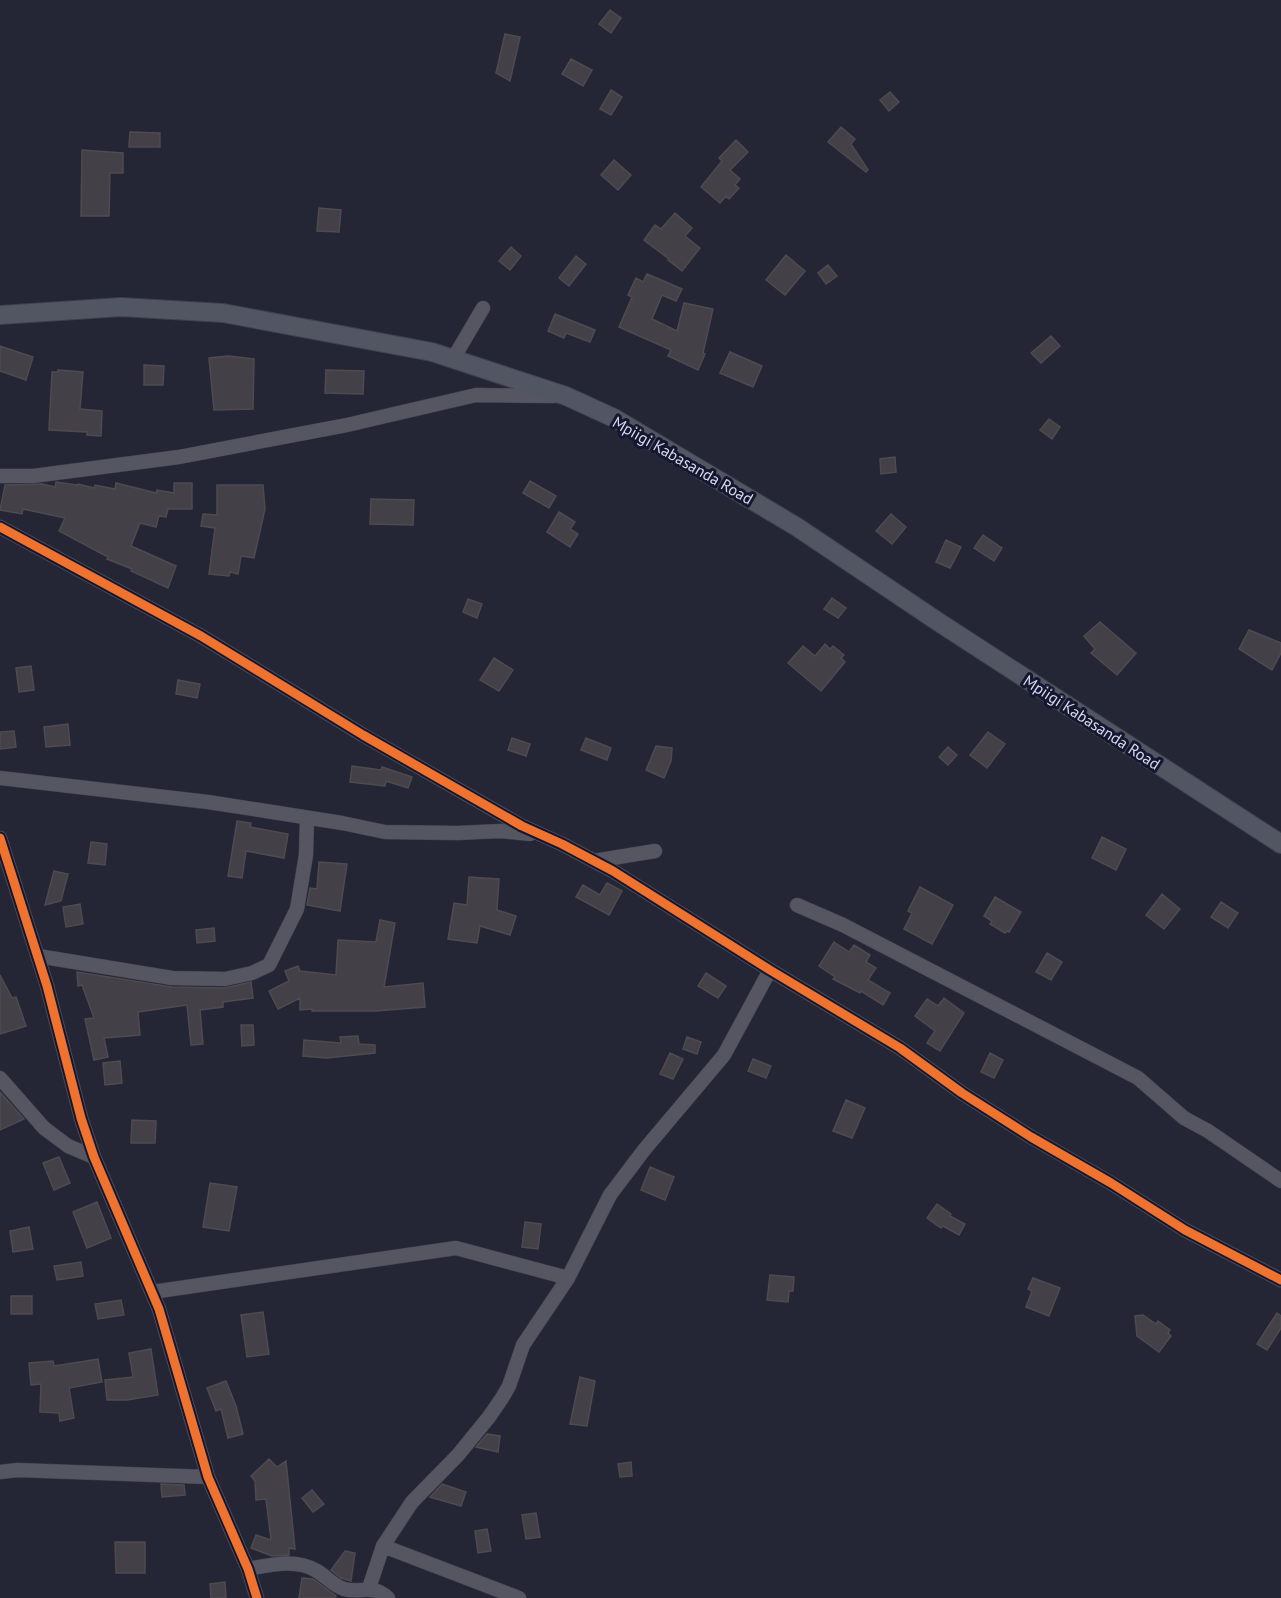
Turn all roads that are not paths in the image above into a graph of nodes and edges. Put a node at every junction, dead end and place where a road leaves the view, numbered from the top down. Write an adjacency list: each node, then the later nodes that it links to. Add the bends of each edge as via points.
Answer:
1 (483, 308): 3 (street)
2 (0, 315): 3 (main road, Mpiigi Kabasanda Road, via 122,307 223,313)
3 (453, 359): 4 (main road, Mpiigi Kabasanda Road)
4 (566, 396): 5 (street, via 476,395 180,457 33,476); 11 (main road, Mpiigi Kabasanda Road, via 614,418 797,527)
5 (0, 476)
6 (0, 527): 9 (street, via 201,636 353,729)
7 (0, 778): 8 (street)
8 (307, 818): 9 (street, via 385,831); 15 (street, via 306,855 297,909 269,965 225,979 172,978)
9 (538, 834): 13 (street)
10 (0, 838): 15 (street)
11 (1281, 844)
12 (655, 851): 13 (street)
13 (594, 861): 16 (street)
14 (797, 905): 19 (street, via 1138,1078 1184,1118)
15 (38, 956): 18 (street)
16 (770, 970): 20 (street, via 724,1055 610,1195); 21 (street, via 900,1048 1030,1137 1185,1230)
17 (0, 1078): 18 (street, via 44,1128 68,1146)
18 (94, 1157): 22 (street)
19 (1281, 1181)
20 (568, 1278): 22 (street, via 456,1248); 25 (street, via 523,1345 509,1386 489,1417 412,1502)
21 (1281, 1280)
22 (152, 1292): 24 (street)
23 (0, 1472): 24 (street)
24 (208, 1477): 26 (street)
25 (383, 1546): 27 (street); 30 (street)
26 (248, 1569): 27 (street, via 283,1563 317,1571 332,1585 347,1590); 28 (street)
27 (369, 1588): 29 (street)
28 (257, 1598)
29 (388, 1598)
30 (519, 1598)

